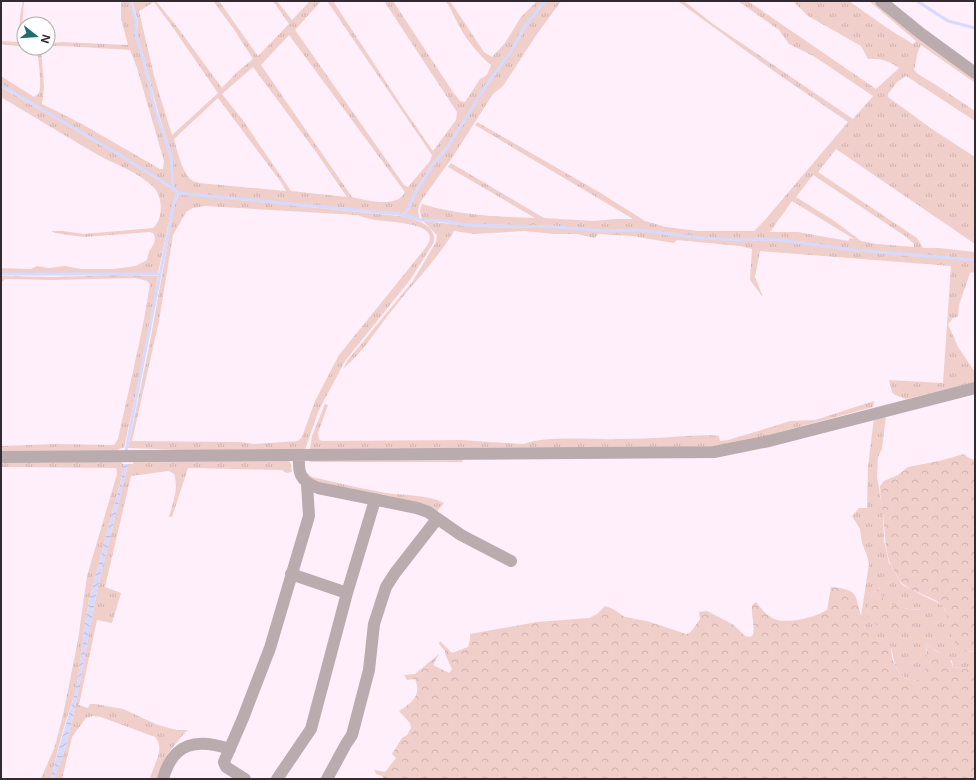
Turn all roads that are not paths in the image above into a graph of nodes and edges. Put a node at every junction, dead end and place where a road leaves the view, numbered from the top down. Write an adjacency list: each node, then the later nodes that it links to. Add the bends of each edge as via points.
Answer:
1 (881, 1): 2 (street)
2 (975, 73)
3 (975, 388): 4 (street, via 769,441 714,452)
4 (299, 455): 5 (street); 6 (street, via 299,468)
5 (1, 457)
6 (307, 484): 7 (street); 10 (street, via 309,516)
7 (375, 500): 8 (street, via 417,508); 11 (street)
8 (437, 519): 9 (street, via 461,536); 16 (street, via 394,572 386,587 374,624 369,670 352,735)
9 (511, 561)
10 (291, 574): 11 (street); 12 (street, via 270,648)
11 (347, 593): 15 (street, via 311,728)
12 (230, 749): 13 (street, via 209,743 186,747 175,755); 14 (street, via 224,762 226,767)
13 (163, 779)
14 (245, 779)
15 (277, 779)
16 (327, 779)

